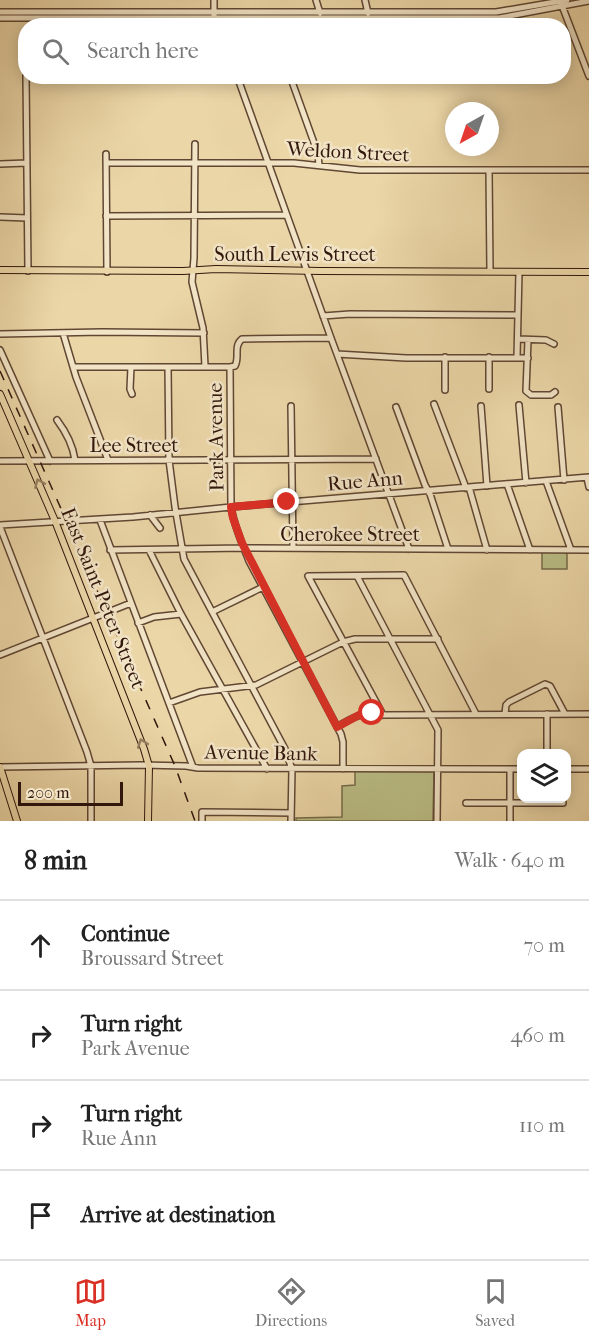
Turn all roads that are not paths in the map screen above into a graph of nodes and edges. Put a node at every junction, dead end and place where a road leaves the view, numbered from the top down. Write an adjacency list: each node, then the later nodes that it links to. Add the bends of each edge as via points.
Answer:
1 (214, 0): 9 (street)
2 (316, 0): 10 (street)
3 (365, 0): 11 (street)
4 (589, 1): 5 (street)
5 (563, 2): 11 (street, via 499,18); 15 (street)
6 (0, 12): 8 (street)
7 (266, 12): 9 (street); 10 (street); 14 (street)
8 (26, 15): 9 (street); 12 (street)
9 (214, 15): 13 (street); 14 (street)
10 (320, 15): 11 (street); 14 (street)
11 (369, 15)
12 (0, 18)
13 (215, 18)
14 (268, 18)
15 (569, 18)
16 (571, 25): 17 (street)
17 (589, 76)
18 (26, 84): 23 (street)
19 (240, 84): 26 (street)
20 (293, 84): 28 (street)
21 (195, 144): 25 (street, Park Avenue)
22 (106, 154): 24 (street)
23 (27, 163): 27 (street); 35 (street)
24 (106, 163): 25 (street, Weldon Street); 32 (street)
25 (194, 163): 26 (street, Weldon Street); 33 (street, Park Avenue)
26 (267, 163): 28 (street, Weldon Street); 31 (street)
27 (0, 164)
28 (319, 165): 29 (street, Weldon Street, via 360,170)
29 (489, 170): 30 (street, Weldon Street); 41 (street)
30 (589, 170)
31 (286, 215): 33 (street); 38 (street)
32 (106, 216): 33 (street); 40 (street)
33 (194, 216): 37 (street, Park Avenue)
34 (0, 217): 35 (street)
35 (27, 218): 39 (street)
36 (0, 270): 39 (main road, South Lewis Street)
37 (193, 270): 38 (main road, South Lewis Street); 40 (main road, South Lewis Street); 47 (street, Park Avenue, via 192,282)
38 (306, 270): 41 (main road, South Lewis Street); 45 (street)
39 (28, 271): 40 (main road, South Lewis Street)
40 (107, 272)
41 (490, 272): 42 (main road, South Lewis Street)
42 (519, 272): 43 (main road, South Lewis Street); 44 (street)
43 (589, 272)
44 (518, 315): 45 (street); 50 (street)
45 (323, 316): 49 (street)
46 (63, 333): 47 (street); 48 (street); 60 (street)
47 (204, 333): 59 (street, Park Avenue)
48 (0, 334)
49 (331, 338): 54 (street); 63 (street, Park Avenue, via 242,339 237,345 237,363)
50 (518, 339): 51 (street); 57 (street)
51 (528, 340): 52 (street); 58 (street)
52 (554, 344)
53 (0, 350): 84 (street)
54 (337, 354): 55 (street); 77 (street)
55 (445, 357): 56 (street); 65 (street)
56 (489, 357): 57 (street); 64 (street)
57 (517, 357): 58 (street)
58 (528, 358): 66 (street, via 526,391 531,395)
59 (205, 366): 62 (street); 63 (street)
60 (73, 367): 61 (street); 79 (street)
61 (131, 367): 62 (street); 68 (street)
62 (168, 367): 80 (street)
63 (230, 367): 76 (street, Park Avenue)
64 (489, 389)
65 (445, 390)
66 (555, 392)
67 (0, 394): 83 (main road, East Saint Peter Street)
68 (132, 394)
69 (434, 404): 91 (street)
70 (519, 405): 88 (street)
71 (291, 406): 81 (street)
72 (481, 406): 90 (street)
73 (396, 407): 93 (street)
74 (558, 407): 86 (street)
75 (57, 420): 78 (street)
76 (231, 459): 80 (street, Lee Street); 81 (street, Lee Street); 96 (street, Park Avenue)
77 (376, 459): 81 (street, Lee Street); 94 (street)
78 (75, 460): 79 (street, Lee Street); 84 (street, Lee Street)
79 (108, 460): 80 (street, Lee Street)
80 (169, 460): 97 (street)
81 (292, 460): 95 (street)
82 (0, 461): 83 (street, Lee Street)
83 (30, 461): 84 (street, Lee Street); 100 (main road, East Saint Peter Street, one-way to 83)
84 (50, 461)
85 (588, 478): 86 (street, Rue Ann); 92 (street)
86 (564, 480): 87 (street, Rue Ann)
87 (546, 481): 88 (street, Rue Ann); 112 (street)
88 (526, 483): 89 (street, Rue Ann)
89 (507, 484): 90 (street, Rue Ann); 111 (street)
90 (487, 486): 91 (street, Rue Ann)
91 (467, 487): 93 (street, Rue Ann); 110 (street)
92 (589, 487)
93 (428, 490): 94 (street, Rue Ann); 107 (street)
94 (389, 494): 95 (street, Rue Ann); 106 (street)
95 (292, 502): 96 (street, Rue Ann); 105 (street)
96 (231, 507): 97 (street, Rue Ann); 104 (street, Park Avenue)
97 (176, 512): 98 (street, Rue Ann); 103 (street)
98 (150, 515): 99 (street, Rue Ann); 102 (street)
99 (100, 520): 100 (street, Rue Ann); 108 (street)
100 (55, 521): 101 (street, Rue Ann); 119 (main road, East Saint Peter Street)
101 (0, 526): 121 (street)
102 (160, 528)
103 (181, 548): 104 (street, Cherokee Street); 109 (street, Cherokee Street); 117 (street)
104 (244, 548): 105 (street, Cherokee Street); 115 (street, Park Avenue)
105 (292, 548): 106 (street, Cherokee Street)
106 (410, 549): 107 (street, Cherokee Street)
107 (448, 549): 110 (street, Cherokee Street)
108 (110, 550): 109 (street, Cherokee Street); 116 (street)
109 (149, 550): 118 (street)
110 (487, 550): 111 (street, Cherokee Street)
111 (530, 550): 112 (street, Cherokee Street)
112 (571, 550): 113 (street, Cherokee Street)
113 (589, 550)
114 (357, 576): 122 (street); 123 (street, via 404,575); 124 (street, via 308,576)
115 (263, 587): 117 (street); 126 (street, Park Avenue)
116 (131, 603): 119 (street); 120 (street)
117 (212, 612): 127 (street)
118 (181, 614): 120 (street); 128 (street)
119 (93, 618): 121 (street); 140 (main road, East Saint Peter Street, one-way to 119)
120 (138, 623): 129 (street)
121 (43, 638): 125 (street); 139 (street)
122 (390, 639): 123 (street); 124 (street); 136 (street)
123 (438, 639): 130 (street)
124 (343, 642): 126 (street); 135 (street)
125 (0, 655)
126 (303, 662): 127 (street); 137 (street, Park Avenue)
127 (251, 686): 128 (street); 143 (street)
128 (223, 689): 129 (street); 144 (street)
129 (169, 703): 142 (street)
130 (476, 714): 131 (street); 136 (street)
131 (505, 714): 132 (street); 133 (street, via 509,702 545,684 550,686)
132 (547, 714): 133 (street); 138 (street)
133 (565, 714): 134 (street)
134 (589, 714)
135 (383, 715): 136 (street); 137 (street, via 363,714)
136 (430, 715): 146 (street, via 438,730)
137 (337, 727): 145 (street, Park Avenue, via 343,742)
138 (547, 749)
139 (91, 766): 140 (street, Avenue Bank); 141 (street, Avenue Bank); 156 (street)
140 (149, 766): 142 (street, Avenue Bank); 157 (main road, East Saint Peter Street)
141 (0, 767): 155 (main road)
142 (193, 767): 144 (street, Avenue Bank)
143 (292, 768): 144 (street, Avenue Bank); 145 (street, Avenue Bank); 154 (street)
144 (267, 769)
145 (343, 769): 146 (street, Avenue Bank)
146 (437, 769): 147 (street, Avenue Bank); 160 (street)
147 (510, 769): 148 (street, Avenue Bank); 152 (street)
148 (517, 769)
149 (571, 769): 150 (street)
150 (589, 769)
151 (466, 803): 152 (street)
152 (510, 803): 153 (street); 161 (street)
153 (517, 803)
154 (291, 813): 158 (street, via 202,812); 159 (street)
155 (17, 821)
156 (91, 821)
157 (147, 821)
158 (202, 821)
159 (291, 821)
160 (437, 821)
161 (510, 821)

